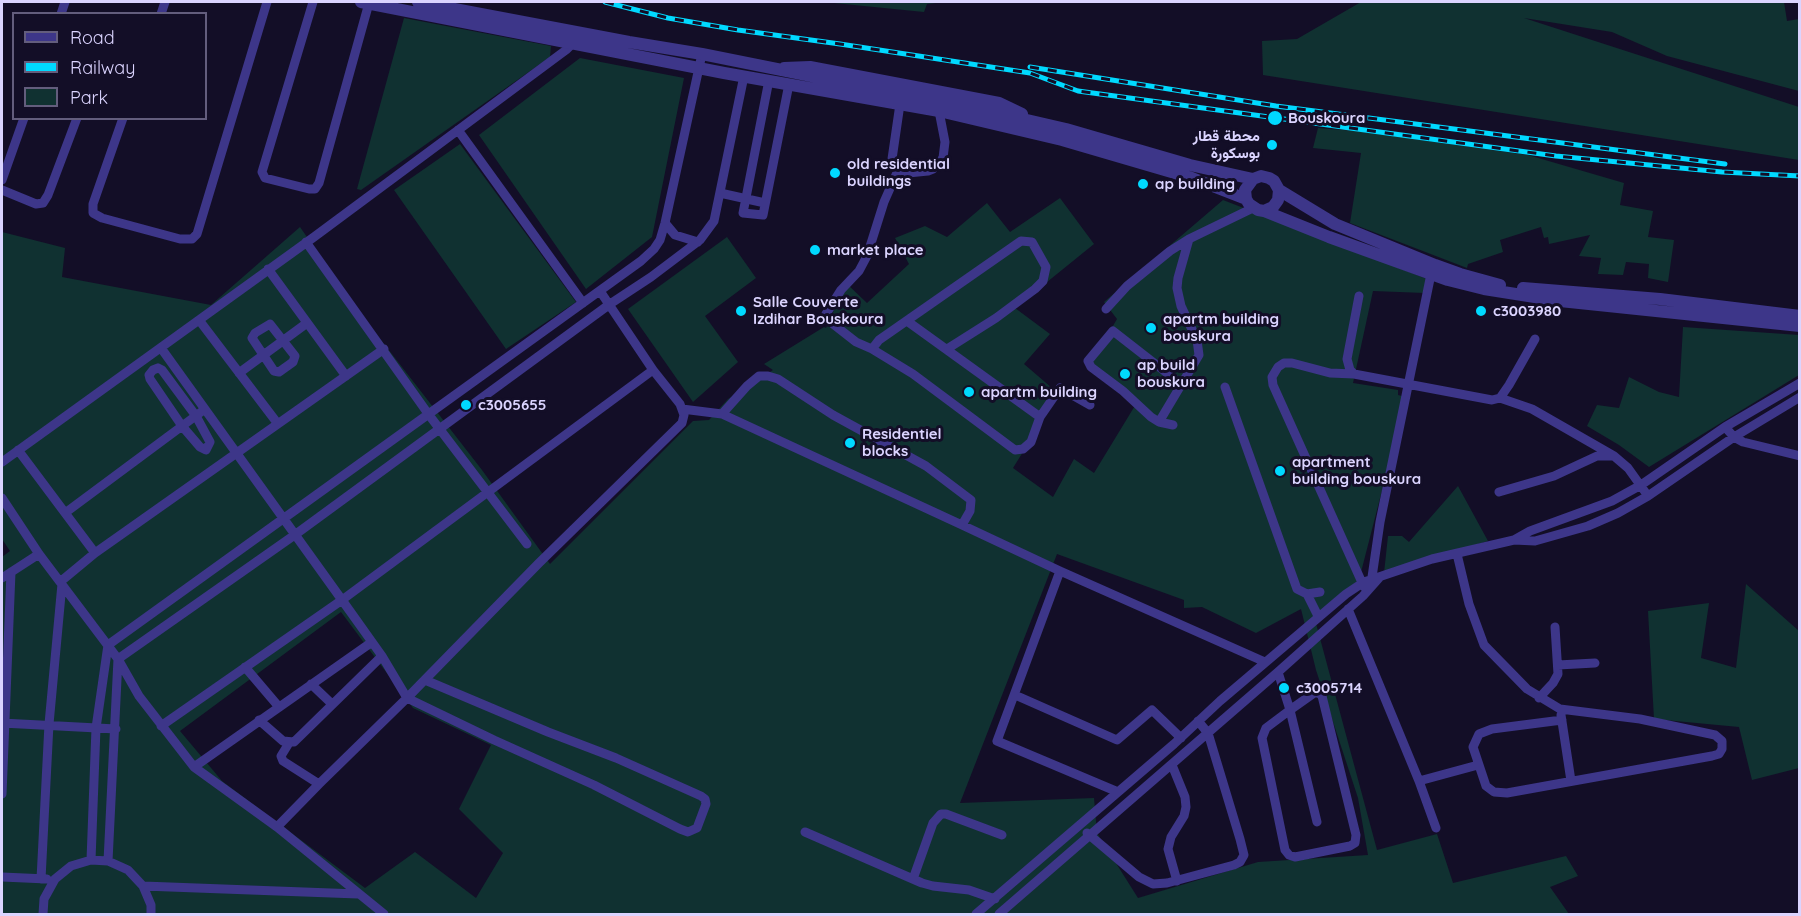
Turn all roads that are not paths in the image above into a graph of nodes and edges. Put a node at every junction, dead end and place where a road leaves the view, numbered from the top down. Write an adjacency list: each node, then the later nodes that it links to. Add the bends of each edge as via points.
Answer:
1 (267, 2): 15 (street, via 197,234 192,239 180,239 93,213)
2 (313, 2): 3 (street, via 262,172 265,178 309,189 320,183)
3 (365, 2): 5 (street)
4 (418, 2): 6 (street)
5 (574, 42): 7 (street); 16 (street)
6 (702, 54): 7 (street); 8 (street)
7 (700, 68): 9 (street); 26 (street)
8 (772, 75): 9 (street); 10 (street); 18 (street, via 792,67 810,67 994,102 1037,122); 23 (street)
9 (744, 76): 22 (street)
10 (789, 84): 11 (street); 24 (street)
11 (900, 104): 12 (street); 17 (street, via 892,153 893,163)
12 (939, 111): 17 (street, via 945,150 939,164 922,173); 25 (street, via 1072,143 1192,178)
13 (23, 120): 19 (street)
14 (75, 120): 20 (street, via 43,204)
15 (122, 120)
16 (458, 130): 28 (street); 34 (street)
17 (899, 168): 47 (street, via 867,256 826,315 845,334)
18 (1252, 179): 21 (street, via 1269,178); 25 (street, via 1245,190)
19 (2, 180)
20 (2, 190)
21 (1279, 190): 25 (street, via 1273,207); 37 (street, via 1335,224 1435,265 1492,283)
22 (720, 193): 23 (street); 29 (street, via 714,221)
23 (746, 198): 24 (street); 24 (street, via 743,213 763,215)
24 (765, 203)
25 (1254, 206): 27 (street); 31 (street)
26 (665, 223): 29 (street, via 675,235); 32 (street, via 654,249)
27 (1189, 239): 36 (street, via 1135,278); 55 (street, via 1177,288 1199,351)
28 (306, 242): 30 (street); 45 (street)
29 (698, 242): 35 (street)
30 (268, 269): 38 (street); 40 (street)
31 (1431, 274): 41 (street, via 1522,296); 53 (street)
32 (600, 291): 34 (street); 35 (street)
33 (1359, 296): 51 (street, via 1347,359)
34 (583, 303): 63 (street)
35 (610, 304): 49 (street); 71 (street)
36 (1106, 309)
37 (1800, 316)
38 (199, 320): 44 (street); 50 (street)
39 (907, 321): 46 (street); 46 (street, via 1016,244 1032,242 1046,267 1043,280 1013,306); 47 (street, via 879,340)
40 (306, 324): 43 (street); 52 (street)
41 (1800, 326)
42 (1535, 339): 58 (street)
43 (284, 340): 48 (street); 48 (street, via 272,325 266,325 252,338); 48 (street, via 295,359 283,370 275,372)
44 (161, 348): 60 (street); 73 (street)
45 (384, 349): 52 (street); 63 (street)
46 (947, 349): 65 (street)
47 (872, 350): 65 (street, via 913,374 1015,450 1031,442)
48 (264, 355): 50 (street)
49 (653, 370): 61 (street); 79 (street)
50 (239, 373): 67 (street)
51 (1354, 374): 53 (street); 96 (street, via 1284,363 1272,377)
52 (346, 376): 67 (street)
53 (1408, 383): 58 (street, via 1492,400); 96 (street)
54 (1800, 383): 70 (street)
55 (1181, 384): 66 (street); 66 (street, via 1113,331 1088,361)
56 (1225, 387): 98 (street, via 1297,589)
57 (1800, 397): 72 (street)
58 (1500, 398): 75 (street, via 1532,409)
59 (1090, 405): 65 (street, via 1060,388)
60 (205, 409): 64 (street); 74 (street)
61 (682, 409): 62 (street); 112 (street, via 684,419 676,430)
62 (722, 414): 85 (street); 85 (street, via 759,376 778,379 832,415 926,466 968,498 972,505)
63 (429, 415): 71 (street); 84 (street)
64 (196, 416): 68 (street); 68 (street, via 210,442 206,450); 68 (street, via 162,370 153,370 150,379)
65 (1040, 417)
66 (1159, 422): 69 (street)
67 (278, 424): 74 (street)
68 (183, 426): 83 (street)
69 (1173, 426)
70 (1725, 428): 72 (street); 78 (street)
71 (441, 429): 79 (street); 86 (street)
72 (1734, 437): 76 (street, via 1747,444); 81 (street)
73 (18, 450): 77 (street); 83 (street)
74 (236, 453): 84 (street); 89 (street)
75 (1614, 456): 78 (street); 80 (street, via 1598,456 1554,476)
76 (1800, 456)
77 (2, 462)
78 (1641, 485): 81 (street); 87 (street)
79 (488, 492): 88 (street); 99 (street)
80 (1499, 492)
81 (1648, 496): 87 (street, via 1588,526 1534,542)
82 (2, 498): 90 (street)
83 (65, 513): 89 (street)
84 (284, 520): 86 (street); 104 (street)
85 (962, 525): 92 (street)
86 (296, 534): 99 (street); 106 (street)
87 (1514, 540): 91 (street)
88 (527, 544)
89 (96, 553): 95 (street)
90 (39, 554): 93 (street); 95 (street)
91 (1457, 554): 96 (street, via 1432,559); 116 (street, via 1484,645)
92 (1060, 571): 107 (street); 114 (street)
93 (11, 572): 94 (street); 124 (street)
94 (2, 578)
95 (61, 583): 104 (street); 125 (street)
96 (1370, 584): 100 (street); 101 (street)
97 (1320, 592): 98 (street)
98 (1307, 594): 101 (street)
99 (342, 600): 103 (street); 110 (street)
100 (1348, 609): 111 (street); 135 (street)
101 (1318, 616): 107 (street)
102 (1555, 627): 109 (street)
103 (372, 642): 105 (street); 113 (street)
104 (108, 645): 106 (street); 127 (street)
105 (382, 656): 115 (street); 117 (street)
106 (118, 659): 126 (street); 128 (street)
107 (1265, 662): 123 (street)
108 (1595, 663): 109 (street)
109 (1558, 665): 116 (street, via 1556,679)
110 (245, 667): 118 (street); 126 (street)
111 (1278, 672): 120 (street); 129 (street)
112 (425, 680): 115 (street); 115 (street, via 700,796 706,804 697,828 680,829)
113 (311, 684): 117 (street); 118 (street)
114 (1015, 695): 130 (street, via 1117,740 1152,710); 138 (street, via 997,741)
115 (407, 698): 137 (street)
116 (1539, 698): 119 (street)
117 (332, 704): 131 (street, via 296,741)
118 (279, 706): 121 (street)
119 (1560, 709): 122 (street); 136 (street, via 1695,730 1715,735 1723,743 1720,752 1712,756)
120 (1290, 710): 120 (street, via 1269,726 1262,738 1285,850 1295,856 1353,845 1356,835 1322,696 1314,693); 140 (street)
121 (259, 720): 131 (street); 134 (street)
122 (1562, 720): 133 (street, via 1484,730 1474,743); 136 (street)
123 (1198, 721): 129 (street); 130 (street)
124 (3, 723): 125 (street); 139 (street)
125 (49, 724): 127 (street); 150 (street)
126 (161, 726): 134 (street)
127 (96, 728): 128 (street); 147 (street)
128 (116, 729): 148 (street)
129 (1208, 734): 132 (street); 153 (street, via 1243,859)
130 (1181, 738): 138 (street)
131 (289, 743): 137 (street, via 281,756 283,761)
132 (1172, 765): 146 (street); 153 (street, via 1186,807 1168,849)
133 (1478, 765): 135 (street); 136 (street, via 1486,786 1494,792)
134 (194, 767): 142 (street)
135 (1419, 781): 143 (street)
136 (1571, 781)
137 (319, 784): 142 (street)
138 (1118, 792): 141 (street)
139 (2, 794)
140 (1317, 822)
141 (1078, 825): 146 (street); 156 (street)
142 (277, 827): 155 (street)
143 (1436, 828)
144 (805, 832): 152 (street)
145 (1002, 835): 152 (street, via 941,814 933,823)
146 (1090, 835): 153 (street, via 1148,883); 161 (street)
147 (91, 860): 148 (street); 151 (street, via 71,866)
148 (108, 861): 154 (street, via 128,870)
149 (2, 877): 150 (street)
150 (41, 879): 151 (street)
151 (55, 879): 157 (street, via 44,899)
152 (913, 879): 156 (street)
153 (1177, 880)
154 (143, 886): 155 (street); 158 (street)
155 (358, 894): 159 (street)
156 (995, 899): 160 (street)
157 (43, 915)
158 (151, 915)
159 (384, 915)
160 (976, 915)
161 (999, 915)

